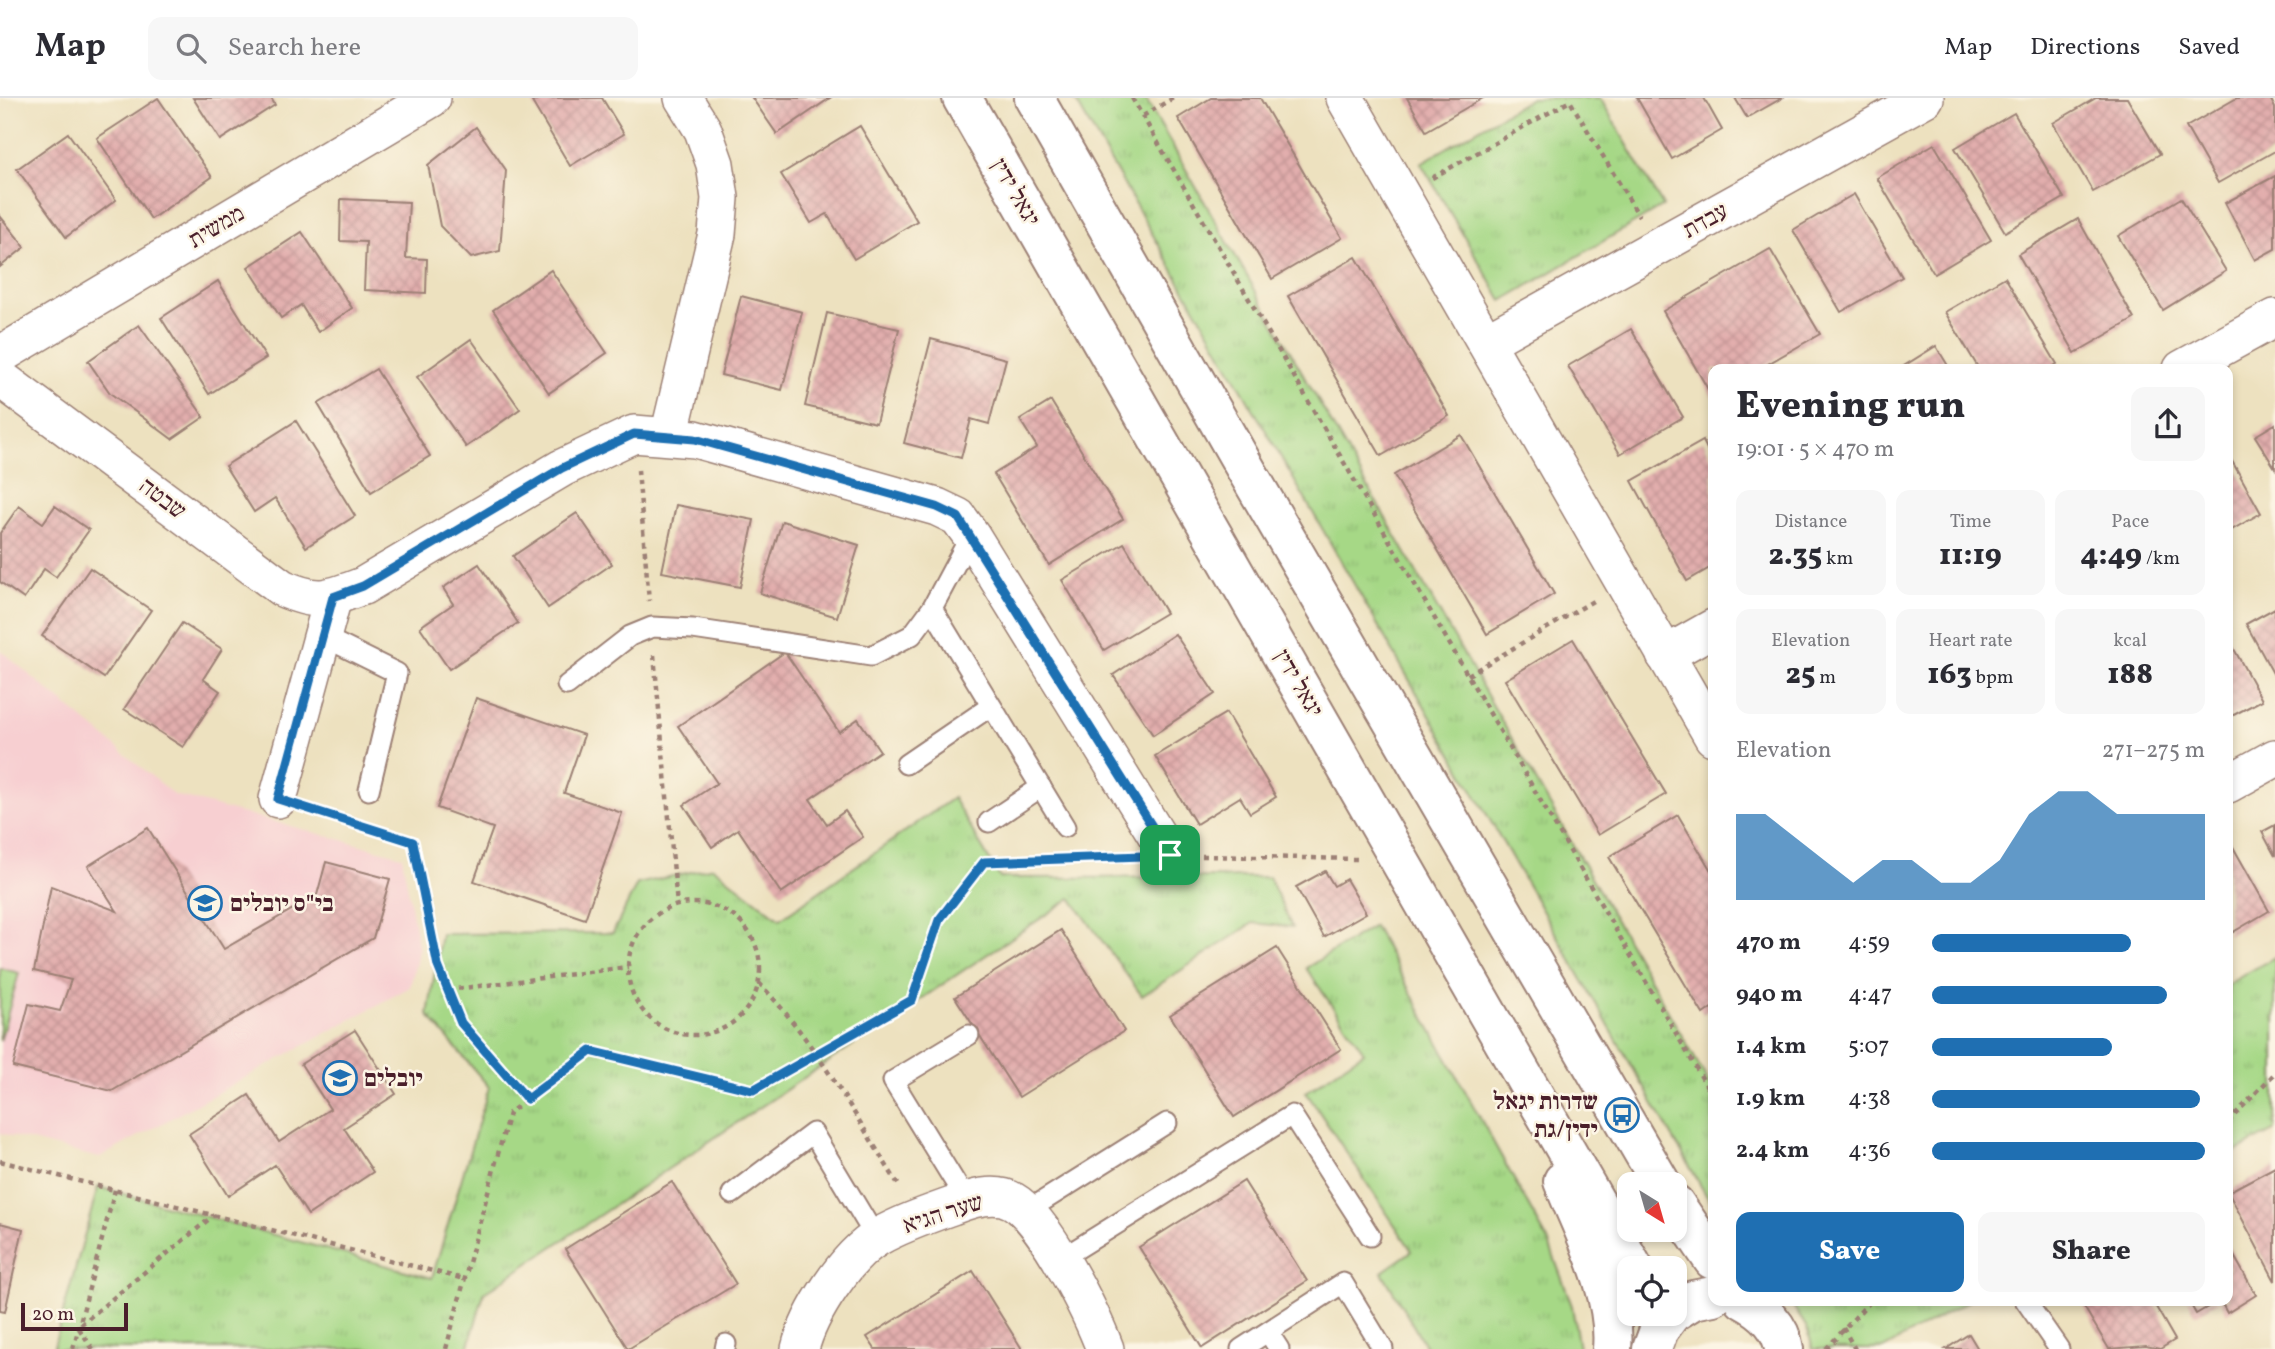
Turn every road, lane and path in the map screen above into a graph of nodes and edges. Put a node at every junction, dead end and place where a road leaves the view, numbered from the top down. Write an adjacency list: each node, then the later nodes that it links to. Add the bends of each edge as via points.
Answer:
1 (432, 98): 14 (street, ממשית)
2 (683, 98): 17 (street, via 715,164 720,198 717,234)
3 (962, 98): 39 (main road, יגאל ידין)
4 (1034, 98): 53 (main road)
5 (1132, 98): 9 (path)
6 (1173, 98): 9 (path)
7 (1345, 98): 10 (street)
8 (1925, 98): 11 (street, עבדת)
9 (1143, 116): 26 (path)
10 (1402, 195): 11 (path, via 1570,101); 13 (street)
11 (1657, 247): 13 (street, עבדת)
12 (2275, 318): 15 (street)
13 (1486, 342): 19 (street)
14 (0, 355)
15 (2191, 364)
16 (0, 377): 20 (street, שבטה, via 282,588 308,599)
17 (652, 435): 18 (street, via 695,439 937,507 958,517); 20 (street, שבטה, via 562,468 363,586); 22 (path)
18 (971, 535): 21 (lane); 38 (street)
19 (1624, 583): 25 (street); 26 (path)
20 (333, 597): 24 (street)
21 (932, 608): 22 (lane, via 912,635 871,656); 28 (lane)
22 (652, 627): 27 (lane, via 630,636); 40 (path)
23 (1708, 631): 25 (street)
24 (322, 636): 34 (lane, via 397,673); 35 (street)
25 (1665, 654): 29 (street)
26 (1468, 675): 48 (path)
27 (567, 685)
28 (991, 706): 31 (lane); 33 (lane)
29 (1708, 728)
30 (2275, 758): 32 (street)
31 (906, 764)
32 (2233, 781)
33 (1041, 787): 36 (lane); 37 (lane)
34 (369, 790)
35 (278, 799): 43 (path, via 413,842 438,966)
36 (989, 822)
37 (1065, 827)
38 (1170, 855): 39 (path); 45 (path, via 984,862 939,920 912,1000)
39 (1401, 860): 46 (main road, יגאל ידין)
40 (677, 905): 41 (path, via 642,928); 42 (path, via 721,908 740,921 753,939 760,961)
41 (628, 967): 42 (path, via 635,998 655,1023 697,1035 737,1019 751,1003); 43 (path)
42 (759, 983): 45 (path)
43 (448, 990): 49 (path, via 461,1023)
44 (969, 1035): 56 (lane, via 893,1081)
45 (816, 1055): 49 (path, via 753,1090 591,1051); 59 (path)
46 (1522, 1071): 64 (main road, יגאל ידין); 83 (main road, via 1601,1279 1614,1331)
47 (2275, 1073): 50 (path)
48 (1708, 1088)
49 (527, 1099): 66 (path, via 509,1113)
50 (2233, 1117)
51 (1167, 1122): 57 (lane)
52 (0, 1161): 54 (path)
53 (1654, 1172)
54 (115, 1191): 58 (path); 72 (path)
55 (732, 1194): 62 (lane, via 813,1133)
56 (966, 1200): 57 (street, שער הגיא, via 988,1196 1011,1199); 59 (street, שער הגיא)
57 (1027, 1211): 65 (street)
58 (214, 1215): 66 (path); 72 (path)
59 (919, 1218): 62 (street, שער הגיא)
60 (1687, 1222): 63 (main road)
61 (1370, 1236): 65 (lane, via 1292,1115)
62 (876, 1238): 78 (street, שער הגיא, via 845,1267 825,1295)
63 (1708, 1253)
64 (1627, 1256)
65 (1059, 1260): 79 (street)
66 (464, 1279): 77 (path)
67 (1708, 1297): 68 (main road)
68 (1687, 1305)
69 (1754, 1306): 84 (main road, via 1774,1323)
70 (1865, 1306): 73 (path)
71 (2029, 1306): 87 (lane)
72 (78, 1327): 75 (path); 76 (path)
73 (1843, 1328): 85 (path); 86 (path)
74 (1268, 1332): 80 (lane); 81 (lane); 82 (lane, via 1343,1283)
75 (73, 1349)
76 (93, 1349)
77 (446, 1349)
78 (800, 1349)
79 (1105, 1349)
80 (1241, 1349)
81 (1279, 1349)
82 (1383, 1349)
83 (1612, 1349)
84 (1784, 1349)
85 (1826, 1349)
86 (1855, 1349)
87 (2059, 1349)

